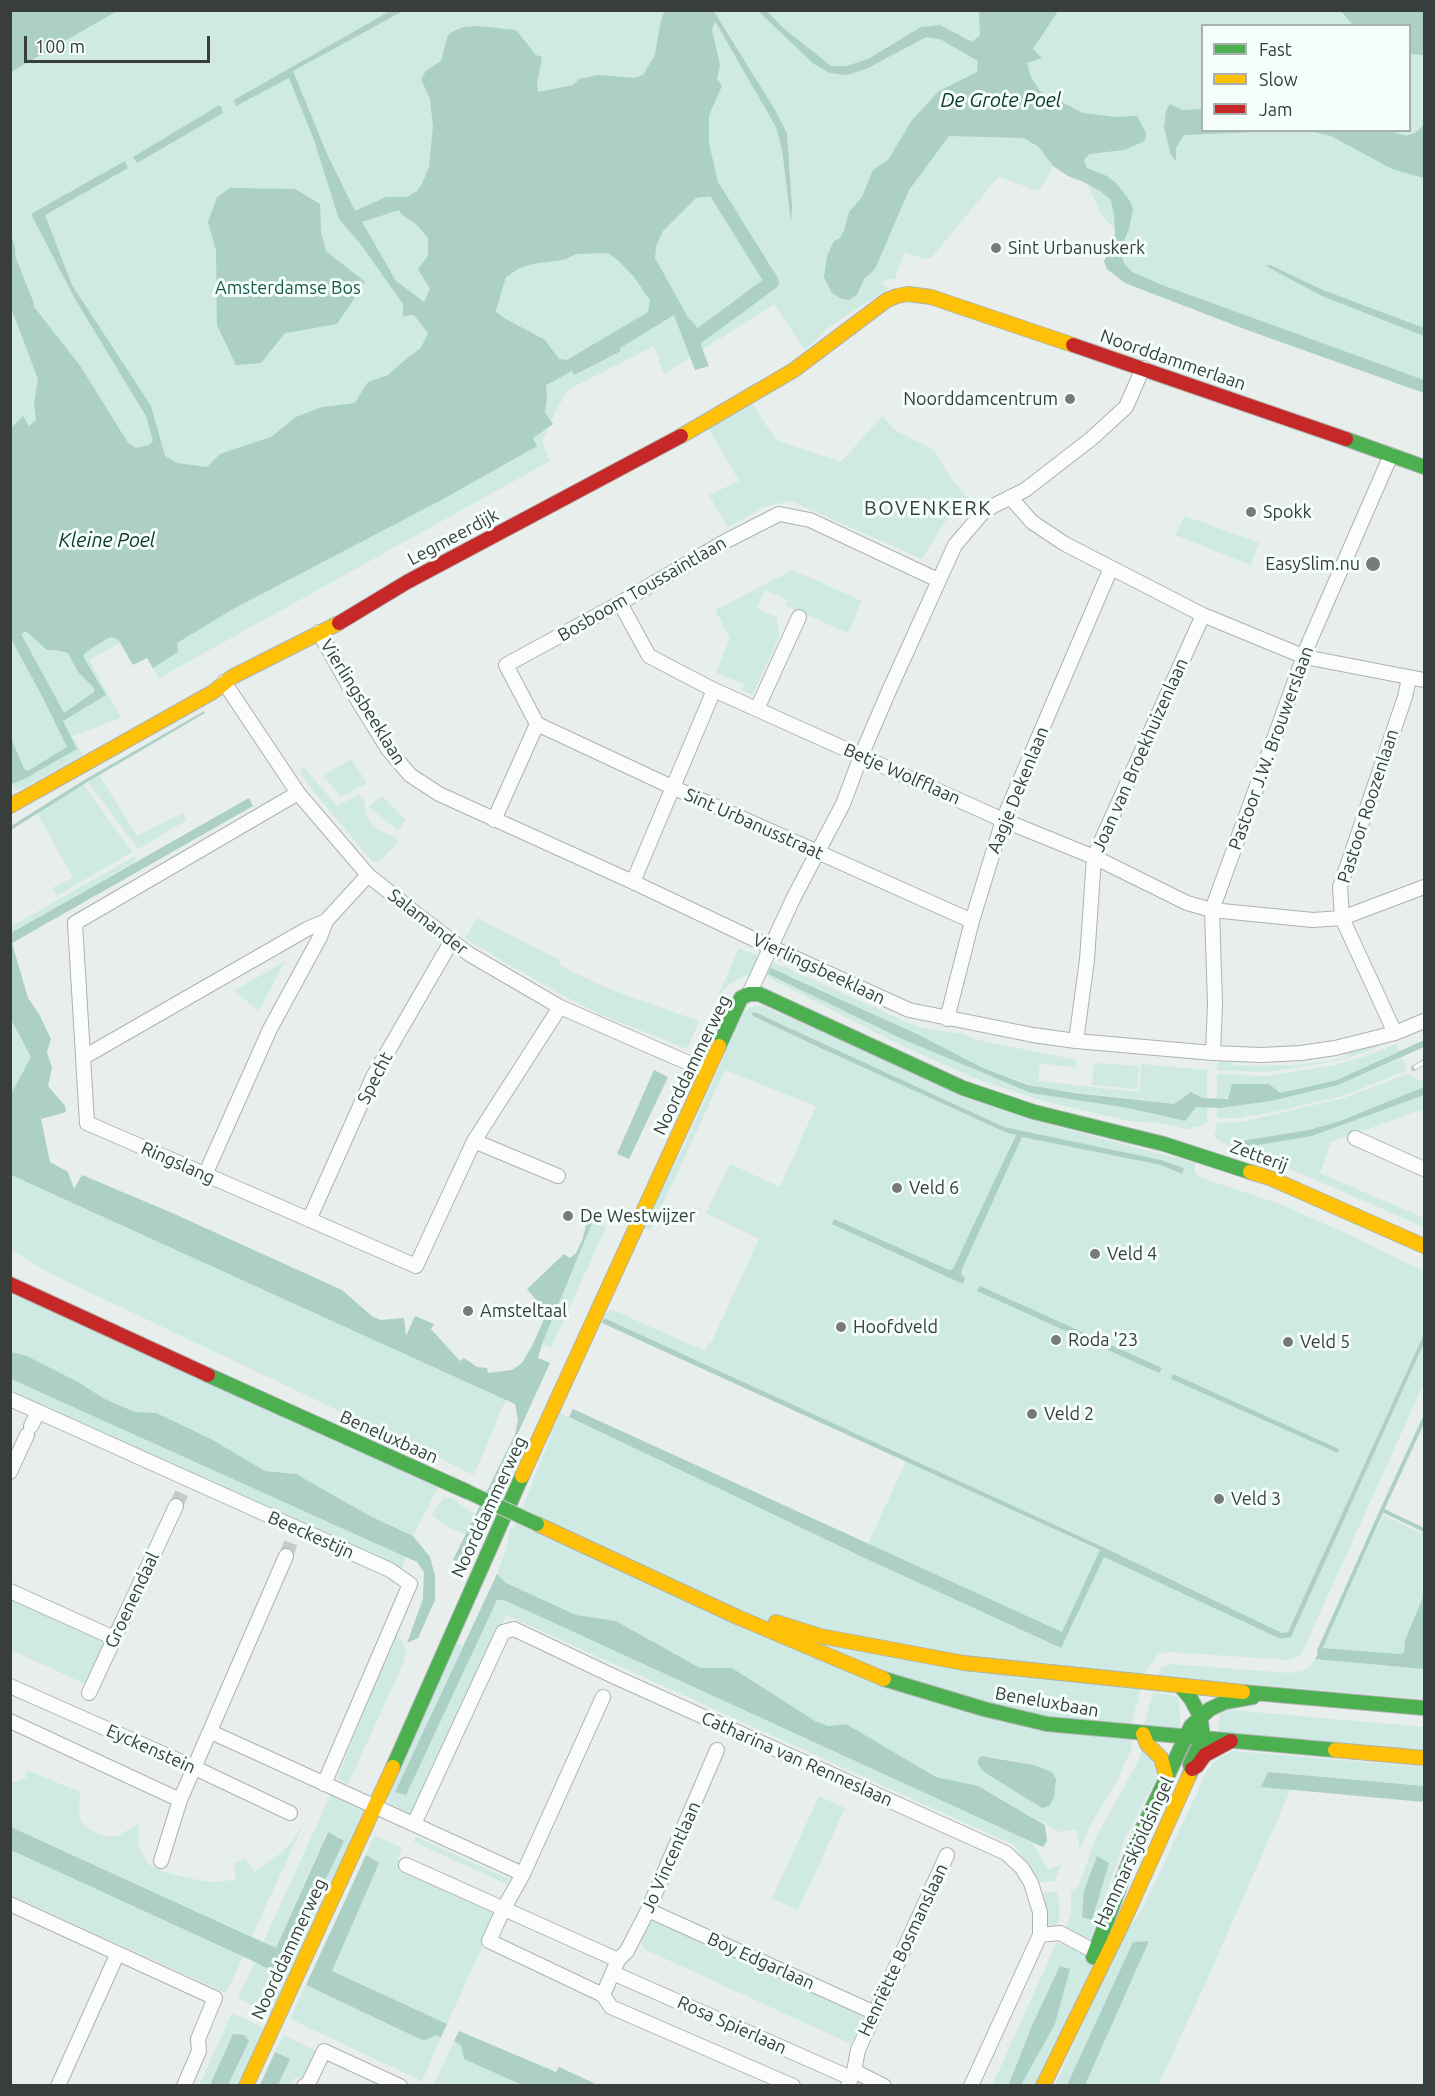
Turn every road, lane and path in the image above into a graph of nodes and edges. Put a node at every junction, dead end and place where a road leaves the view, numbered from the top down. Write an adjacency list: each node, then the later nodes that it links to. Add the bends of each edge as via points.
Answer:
1 (908, 294): 2 (street, Noorddammerlaan, via 931,297); 11 (street, Legmeerdijk, via 887,300 794,370 685,434)
2 (1143, 368): 3 (street, Noorddammerlaan); 5 (street, via 1126,407 1091,439 1025,490)
3 (1391, 455): 4 (street, Noorddammerlaan); 12 (street, Pastoor J.W. Brouwerslaan)
4 (1425, 467)
5 (1010, 497): 6 (street, via 1032,522); 7 (street, via 985,510 955,545)
6 (1111, 568): 9 (street); 24 (street, Aagje Dekenlaan)
7 (938, 580): 8 (street, Bosboom Toussaintlaan, via 810,520 779,514); 19 (street)
8 (620, 603): 16 (street, Betje Wolfflaan, via 649,656); 18 (street, Bosboom Toussaintlaan, via 506,665)
9 (1203, 615): 12 (street); 26 (street, Joan van Broekhuizenlaan)
10 (799, 617): 17 (street)
11 (319, 632): 15 (street, Legmeerdijk); 23 (street, Vierlingsbeeklaan, via 388,749 410,775 439,794)
12 (1305, 657): 13 (street); 30 (street, Pastoor J.W. Brouwerslaan)
13 (1409, 678): 14 (street); 31 (street, Pastoor Roozenlaan, via 1340,887)
14 (1425, 680)
15 (224, 682): 21 (street, Salamander); 22 (street, Legmeerdijk, via 213,692)
16 (714, 690): 17 (street, Betje Wolfflaan); 20 (street)
17 (757, 709): 19 (street, Betje Wolfflaan)
18 (537, 724): 20 (street, Sint Urbanusstraat); 23 (street)
19 (861, 756): 24 (street, Betje Wolfflaan); 25 (street, Noorddammerweg, via 843,804)
20 (672, 787): 25 (street, Sint Urbanusstraat); 28 (street)
21 (298, 793): 27 (street, Salamander); 43 (street, Ringslang, via 75,923)
22 (10, 806)
23 (494, 820): 28 (street, Vierlingsbeeklaan)
24 (1003, 820): 26 (street, Betje Wolfflaan); 33 (street, Aagje Dekenlaan)
25 (817, 852): 33 (street, Sint Urbanusstraat); 35 (street, Noorddammerweg)
26 (1094, 857): 30 (street, Betje Wolfflaan, via 1186,903); 41 (street, Joan van Broekhuizenlaan, via 1087,960)
27 (368, 875): 32 (street); 34 (street, Salamander)
28 (633, 882): 35 (street, Vierlingsbeeklaan)
29 (1425, 886): 31 (street, Betje Wolfflaan)
30 (1212, 910): 31 (street, Betje Wolfflaan, via 1313,920); 42 (street, Pastoor J.W. Brouwerslaan)
31 (1342, 918): 40 (street, Pastoor Roozenlaan)
32 (326, 921): 43 (street); 48 (street, via 270,1029)
33 (972, 921): 38 (street, Aagje Dekenlaan)
34 (451, 942): 37 (street, Salamander); 50 (street, Specht, via 373,1077)
35 (771, 947): 36 (street, Noorddammerweg); 38 (street, Vierlingsbeeklaan, via 909,1010)
36 (754, 994): 44 (street, Noorddammerweg, via 741,998); 51 (street, Zetterij, via 944,1081 1034,1112 1164,1144 1269,1178)
37 (560, 1007): 44 (street, Salamander); 46 (street, Ringslang)
38 (947, 1019): 41 (street, Vierlingsbeeklaan)
39 (1425, 1021): 40 (street, Vierlingsbeeklaan)
40 (1395, 1033): 42 (street, Vierlingsbeeklaan, via 1301,1053)
41 (1076, 1041): 42 (street, Vierlingsbeeklaan)
42 (1213, 1053)
43 (84, 1057): 48 (street, Ringslang, via 87,1123)
44 (707, 1071): 85 (street, Noorddammerweg)
45 (1355, 1138): 47 (street)
46 (474, 1141): 49 (street); 50 (street, Ringslang, via 416,1266)
47 (1425, 1169)
48 (205, 1174): 50 (street, Ringslang)
49 (558, 1176)
50 (309, 1220)
51 (1425, 1246)
52 (10, 1269): 54 (street, Beneluxbaan, via 62,1299)
53 (10, 1284): 54 (street, Beneluxbaan)
54 (79, 1315): 63 (street, Beneluxbaan, bridge)
55 (10, 1399): 56 (street, Beeckestijn)
56 (38, 1412): 57 (street); 59 (street, Beeckestijn, via 186,1485)
57 (10, 1472)
58 (176, 1506): 64 (street, Groenendaal)
59 (297, 1529): 60 (street); 83 (street, Beeckestijn, via 390,1569 410,1584)
60 (291, 1542)
61 (286, 1556): 74 (street)
62 (10, 1591): 64 (street)
63 (685, 1591): 67 (street, Beneluxbaan, via 820,1635 893,1652); 75 (street, Beneluxbaan, via 874,1677 1047,1724)
64 (114, 1638): 68 (street, Groenendaal)
65 (613, 1676): 73 (street, Catharina van Renneslaan); 87 (street, Catharina van Renneslaan, via 514,1629 503,1632); 91 (street)
66 (10, 1686): 80 (street, Eyckenstein)
67 (1180, 1687): 69 (street, Beneluxbaan); 71 (street, Hammarskjöldsingel)
68 (89, 1693)
69 (1271, 1694): 70 (street, Beneluxbaan); 71 (street, Hammarskjöldsingel, via 1225,1702)
70 (1425, 1708)
71 (1200, 1716): 76 (street, Hammarskjöldsingel); 77 (street, Hammarskjöldsingel)
72 (10, 1721): 84 (street, Eyckenstein)
73 (728, 1728): 88 (street, Catharina van Renneslaan); 94 (street, Jo Vincentlaan)
74 (211, 1732): 80 (street); 83 (street)
75 (1143, 1734): 76 (street, Beneluxbaan); 82 (street, via 1161,1758)
76 (1185, 1737): 77 (street, Beneluxbaan); 82 (street, Hammarskjöldsingel)
77 (1202, 1739): 78 (street, Beneluxbaan); 81 (street, Hammarskjöldsingel, via 1190,1765)
78 (1232, 1741): 79 (street, Beneluxbaan); 81 (street, via 1205,1755)
79 (1425, 1758)
80 (195, 1768): 84 (street); 86 (street, Eyckenstein)
81 (1192, 1769): 96 (street, Hammarskjöldsingel, via 1125,1918)
82 (1166, 1776): 96 (street, Hammarskjöldsingel, via 1138,1836)
83 (324, 1784): 85 (street)
84 (180, 1800): 89 (street)
85 (374, 1807): 87 (street); 104 (street, Noorddammerweg)
86 (290, 1813)
87 (414, 1824): 91 (street)
88 (958, 1832): 95 (street, Catharina van Renneslaan, via 1006,1853 1022,1868 1040,1912); 100 (street, Henriëtte Bosmanslaan)
89 (161, 1861)
90 (406, 1865): 93 (street, Rosa Spierlaan)
91 (523, 1874): 93 (street)
92 (10, 1904): 97 (street)
93 (504, 1908): 98 (street, Rosa Spierlaan); 99 (street, Rosa Spierlaan, via 489,1941)
94 (648, 1910): 98 (street, Jo Vincentlaan); 100 (street, Boy Edgarlaan)
95 (1040, 1935): 96 (street, via 1060,1933); 109 (street, Catharina van Renneslaan)
96 (1099, 1954): 110 (street, Hammarskjöldsingel, via 1083,2000)
97 (117, 1955): 102 (street); 103 (street, via 216,1998)
98 (615, 1966): 99 (street); 101 (street, Rosa Spierlaan)
99 (603, 1995): 107 (street, Rosa Spierlaan, via 611,2007)
100 (875, 2013): 101 (street, Henriëtte Bosmanslaan)
101 (851, 2078): 108 (street, Rosa Spierlaan)
102 (58, 2085)
103 (184, 2085)
104 (246, 2085)
105 (304, 2085): 106 (street, via 324,2051)
106 (400, 2085)
107 (793, 2085)
108 (884, 2085)
109 (971, 2085)
110 (1043, 2085)

